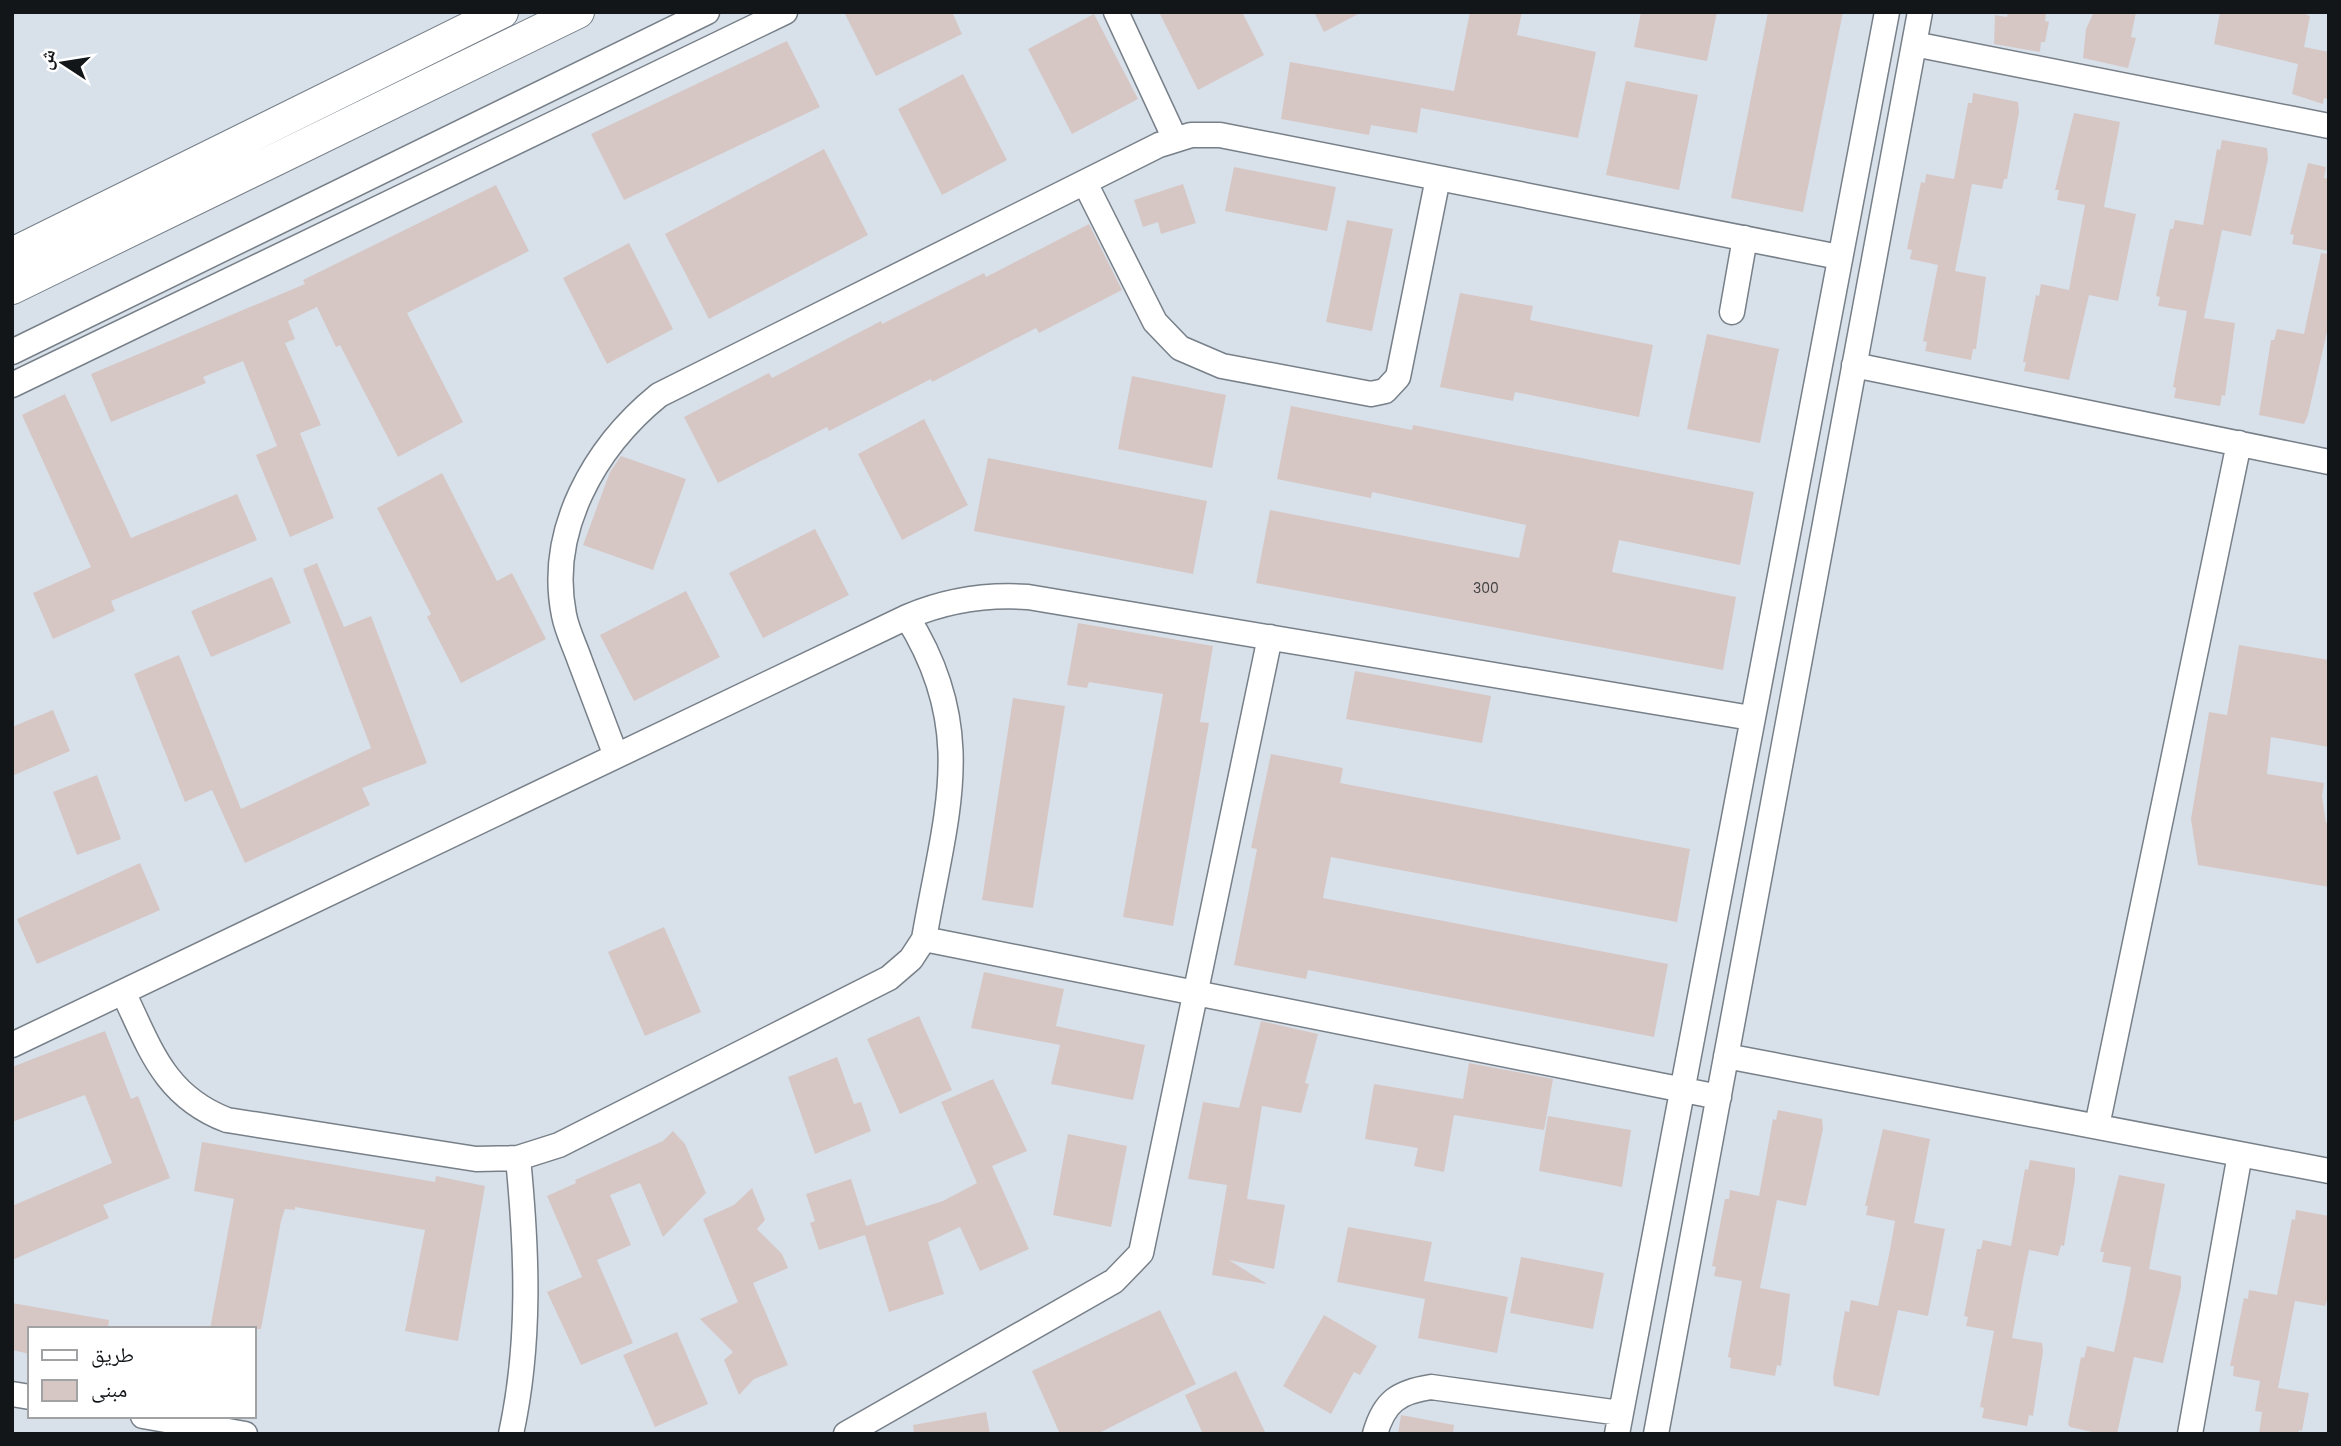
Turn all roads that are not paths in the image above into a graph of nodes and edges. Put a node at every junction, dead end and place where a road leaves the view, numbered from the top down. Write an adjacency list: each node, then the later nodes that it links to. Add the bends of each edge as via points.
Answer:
1 (502, 12): 14 (main road)
2 (579, 12): 16 (main road)
3 (707, 12): 18 (street)
4 (785, 12): 20 (street)
5 (1116, 12): 10 (street)
6 (1887, 12): 15 (street)
7 (1920, 12): 8 (street)
8 (1914, 44): 9 (street); 21 (street)
9 (2329, 126)
10 (1175, 139): 11 (street, via 1220,135); 12 (street)
11 (1438, 178): 12 (street, via 1398,377 1385,391 1371,394 1222,366 1180,348 1155,322); 13 (street)
12 (1085, 183): 30 (street, via 659,395 610,442 575,506 562,588 564,616)
13 (1745, 238): 15 (street); 17 (street)
14 (12, 254)
15 (1839, 257): 25 (street)
16 (12, 288)
17 (1732, 312)
18 (48, 334): 19 (street); 20 (street)
19 (12, 352)
20 (59, 363): 22 (street)
21 (1854, 365): 23 (street); 26 (street)
22 (12, 386)
23 (2239, 443): 24 (street); 38 (street)
24 (2329, 462)
25 (1789, 519): 26 (street); 29 (street)
26 (1825, 526): 35 (street)
27 (907, 617): 28 (street, via 957,600 1004,596); 30 (street); 31 (street, via 933,663 952,736 951,784)
28 (1270, 637): 29 (street); 33 (street)
29 (1751, 718): 36 (street)
30 (616, 756): 32 (street)
31 (924, 939): 33 (street); 40 (street, via 911,959 889,978 559,1145)
32 (123, 992): 34 (street); 40 (street, via 161,1070 182,1095 210,1113 245,1123 476,1159)
33 (1196, 993): 36 (street); 46 (street, via 1147,1232 1135,1262 1114,1281)
34 (12, 1045)
35 (1726, 1056): 37 (street); 38 (street)
36 (1682, 1090): 37 (street); 43 (street)
37 (1718, 1097): 48 (street)
38 (2097, 1126): 39 (street)
39 (2240, 1154): 41 (street); 49 (street)
40 (517, 1158): 45 (street, via 526,1304 519,1398)
41 (2329, 1171)
42 (154, 1418): 44 (street)
43 (1618, 1423): 47 (street, via 1431,1387 1393,1401 1382,1411)
44 (244, 1434)
45 (511, 1434)
46 (846, 1434)
47 (1375, 1434)
48 (1656, 1434)
49 (2190, 1434)

